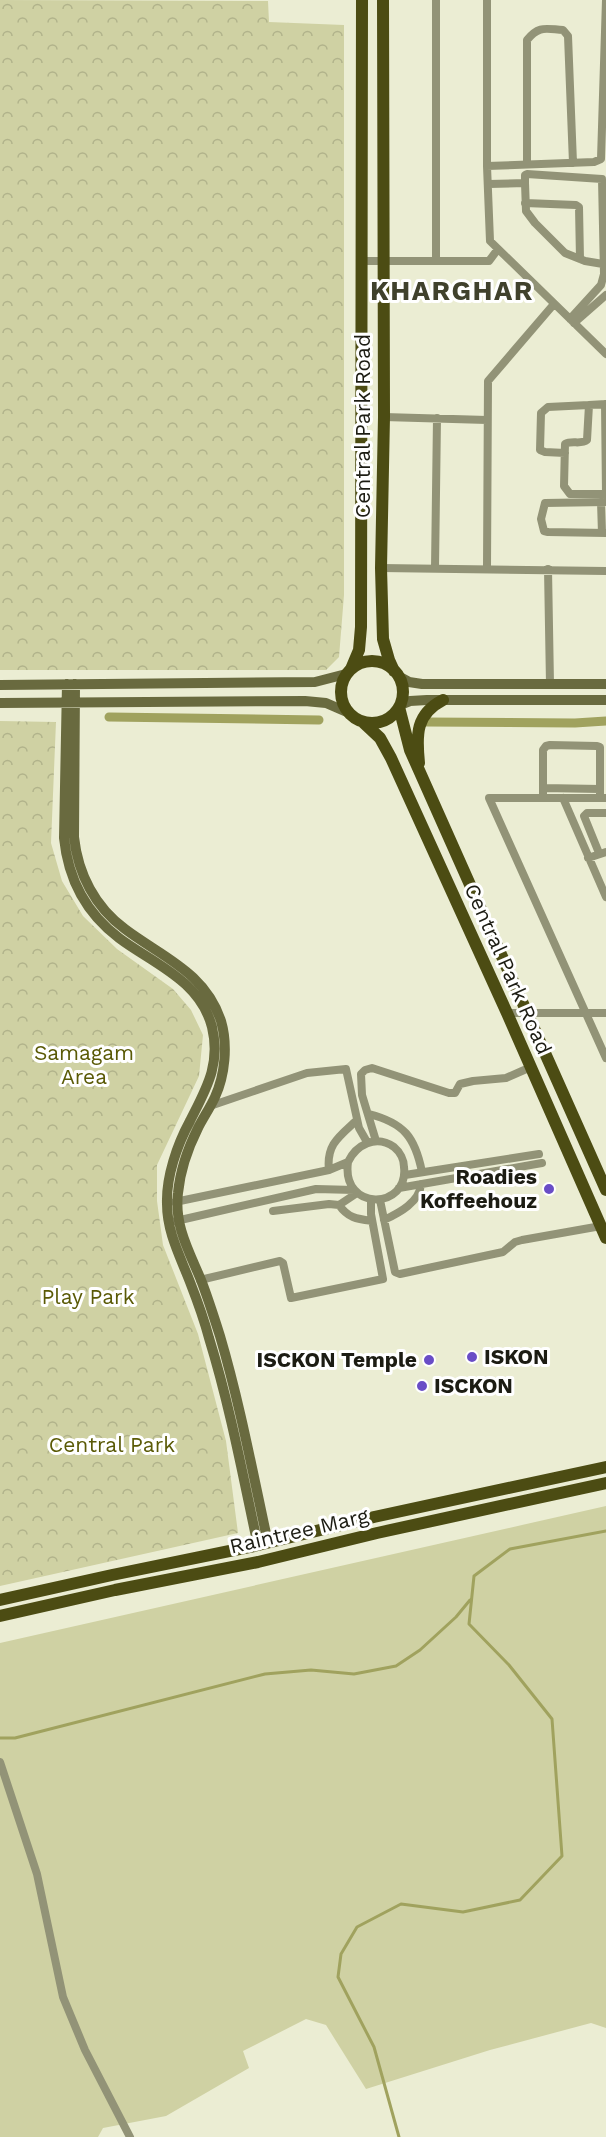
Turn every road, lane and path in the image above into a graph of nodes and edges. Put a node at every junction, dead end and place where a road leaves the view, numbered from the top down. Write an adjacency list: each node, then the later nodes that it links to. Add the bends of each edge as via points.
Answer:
1 (362, 0): 14 (main road, Central Park Road)
2 (383, 0): 15 (main road, Central Park Road)
3 (436, 0): 16 (street)
4 (487, 0): 8 (street)
5 (606, 0): 6 (street, via 601,159)
6 (573, 163): 7 (street); 7 (street, via 568,36 563,30 543,28 535,30 527,40)
7 (527, 164): 8 (street)
8 (488, 165): 10 (street)
9 (525, 183): 10 (street); 11 (street); 17 (street, via 527,174 602,179)
10 (489, 184): 12 (street, via 490,241)
11 (525, 203): 13 (street, via 526,211 550,239); 13 (street, via 579,207)
12 (498, 249): 16 (street, via 489,261); 19 (street)
13 (580, 259): 17 (street)
14 (362, 261): 15 (street); 36 (main road, Central Park Road, via 362,627 359,650)
15 (383, 261): 16 (street); 24 (main road, Central Park Road)
16 (436, 261)
17 (603, 264): 20 (street, via 601,285)
18 (606, 295): 20 (street)
19 (554, 304): 20 (street); 26 (street, via 491,375)
20 (572, 321): 21 (street)
21 (606, 354)
22 (605, 404): 23 (street); 28 (street)
23 (589, 405): 27 (street, via 587,440 568,442); 27 (street, via 548,407 541,413 540,450)
24 (384, 417): 25 (street); 31 (main road, Central Park Road)
25 (437, 418): 26 (street); 32 (street)
26 (487, 420): 33 (street)
27 (564, 453): 28 (street, via 564,486 570,494)
28 (606, 494)
29 (604, 502): 30 (street); 30 (street, via 545,503 541,519 544,531 548,532)
30 (604, 533)
31 (381, 568): 32 (street); 37 (main road, Central Park Road, via 383,639)
32 (435, 568): 33 (street)
33 (487, 568): 34 (street)
34 (548, 569): 35 (street); 39 (street)
35 (606, 571)
36 (348, 672): 37 (main road, via 361,663 373,661); 38 (street, via 315,682); 47 (main road, via 341,685 341,697)
37 (396, 673): 39 (street, via 409,682 422,684); 46 (main road, via 402,687)
38 (71, 684): 41 (street); 44 (street)
39 (550, 684): 40 (street)
40 (606, 684)
41 (0, 685)
42 (443, 700): 43 (street); 46 (street, via 418,700); 49 (main road, via 422,719 418,742)
43 (606, 700)
44 (71, 702): 45 (street); 47 (street, via 305,701 326,703); 64 (street, via 74,837 81,870 108,915 185,969 217,1011 224,1035 224,1059 221,1082); 81 (street, via 64,838 76,886 87,906 109,929 186,985 211,1025 214,1047 210,1079 179,1146 169,1181)
45 (0, 703)
46 (399, 706): 48 (main road, via 382,722); 49 (main road, Central Park Road, via 406,739)
47 (349, 713): 48 (main road)
48 (364, 723): 58 (main road, Central Park Road, via 385,746)
49 (420, 772): 59 (main road, Central Park Road)
50 (543, 788): 51 (street); 51 (street, via 546,746 585,745 600,747); 52 (street)
51 (602, 795): 53 (street)
52 (543, 798): 53 (street); 60 (street, via 489,798)
53 (562, 798): 56 (street)
54 (606, 813): 55 (street, via 584,816)
55 (603, 853): 56 (street)
56 (588, 858): 57 (street)
57 (606, 897)
58 (507, 1013): 59 (street); 63 (main road, Central Park Road)
59 (527, 1013): 60 (street); 77 (main road, Central Park Road)
60 (586, 1013): 61 (street); 62 (street)
61 (606, 1013)
62 (606, 1058)
63 (531, 1067): 65 (street, via 506,1078 460,1084 454,1093 372,1068 365,1070 361,1074 362,1095); 87 (main road, Central Park Road)
64 (210, 1106): 66 (street, via 307,1073 346,1069); 81 (street, via 198,1127)
65 (369, 1114): 67 (street); 73 (street, via 403,1128 415,1148)
66 (357, 1120): 68 (street); 72 (street, via 330,1148)
67 (376, 1141): 68 (street); 74 (street, via 386,1143 400,1155)
68 (367, 1142): 70 (street)
69 (539, 1154): 73 (street)
70 (348, 1162): 72 (street); 78 (street, via 346,1172)
71 (542, 1163): 75 (street)
72 (329, 1170): 81 (street)
73 (422, 1172): 74 (street)
74 (405, 1174): 76 (street)
75 (421, 1184): 76 (street); 84 (street, via 412,1202)
76 (399, 1188): 80 (street)
77 (606, 1190)
78 (355, 1191): 79 (street); 82 (street); 85 (street, via 316,1189)
79 (371, 1200): 80 (street); 86 (street)
80 (380, 1200): 84 (street)
81 (172, 1203): 85 (street)
82 (339, 1205): 83 (street); 86 (street, via 356,1219)
83 (273, 1211)
84 (384, 1220): 87 (street, via 395,1272 400,1274 503,1252 522,1240)
85 (173, 1221): 89 (street); 92 (street, via 174,1245 217,1366)
86 (372, 1221): 89 (street, via 383,1278 291,1298 284,1263 280,1261)
87 (601, 1226): 88 (main road, Central Park Road)
88 (606, 1238)
89 (200, 1280): 92 (street, via 228,1363)
90 (606, 1467): 92 (main road, Raintree Marg)
91 (606, 1483): 94 (main road, Raintree Marg)
92 (263, 1544): 93 (main road, Raintree Marg)
93 (0, 1600)
94 (0, 1616)
95 (0, 1762): 96 (street, via 37,1874 63,1997 85,2050)
96 (130, 2137)

